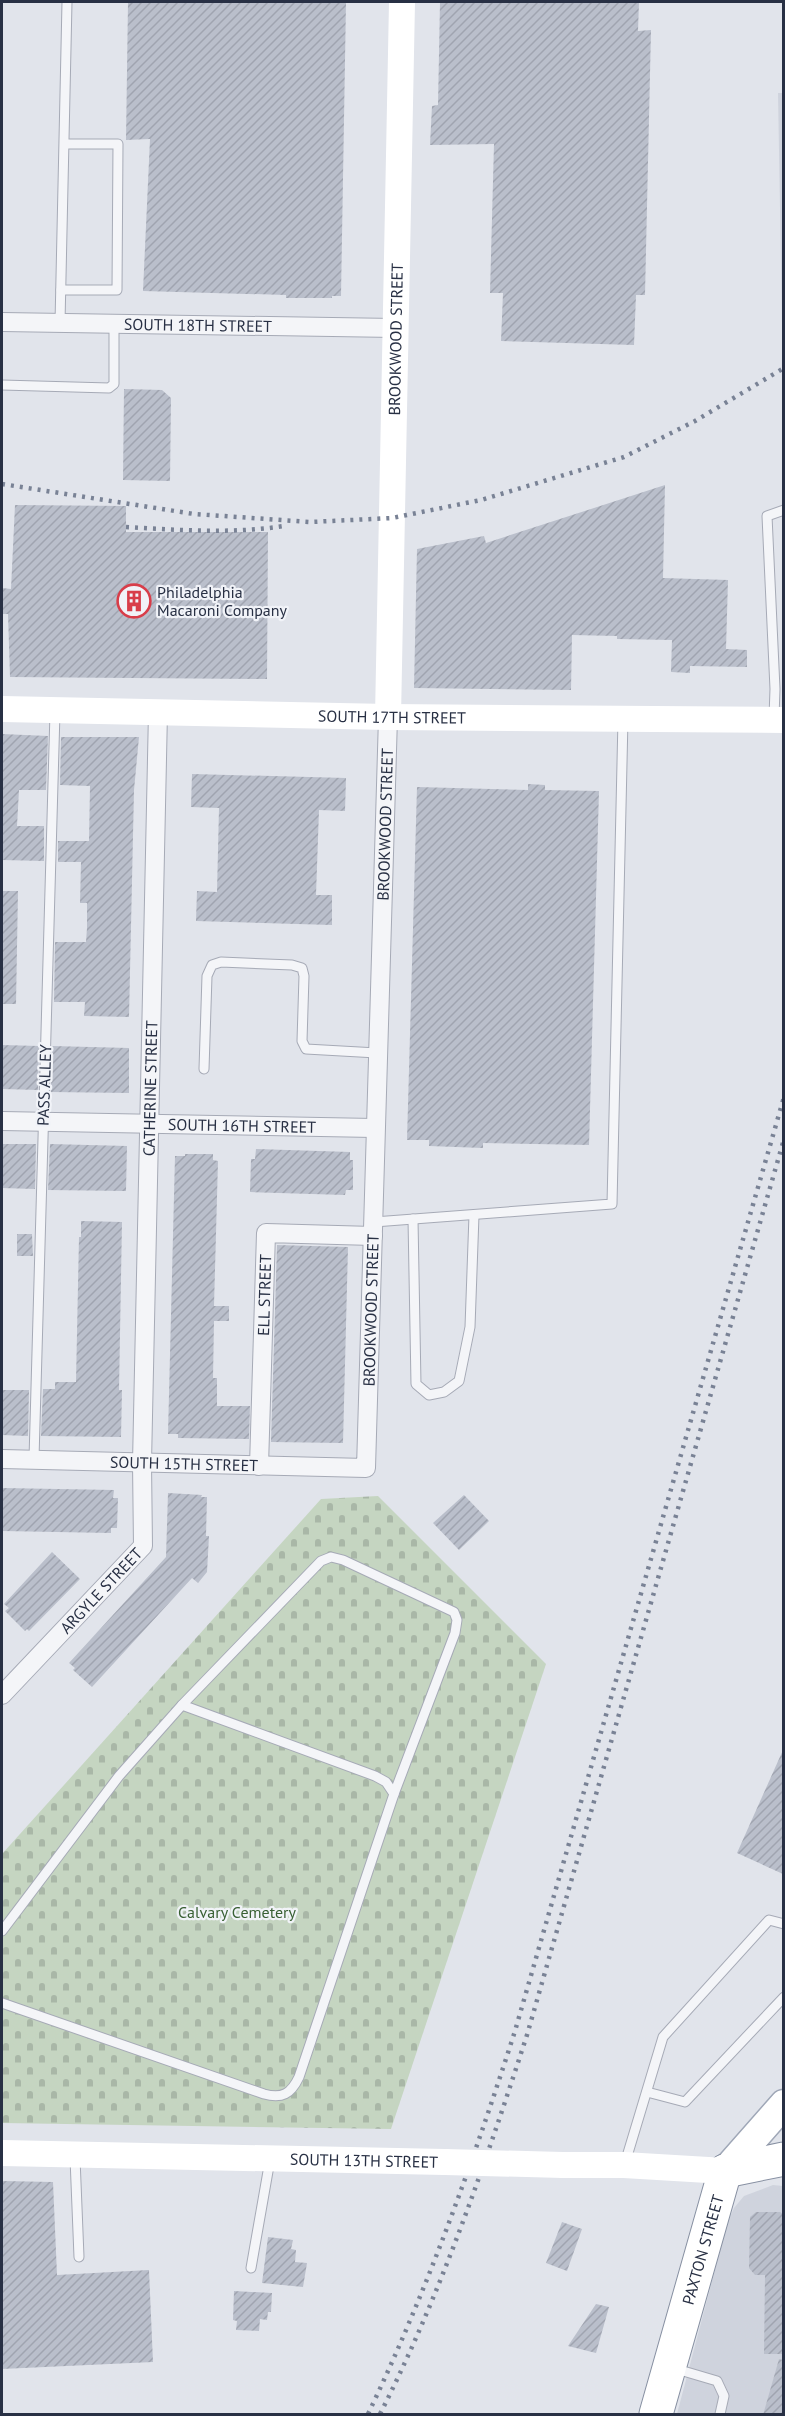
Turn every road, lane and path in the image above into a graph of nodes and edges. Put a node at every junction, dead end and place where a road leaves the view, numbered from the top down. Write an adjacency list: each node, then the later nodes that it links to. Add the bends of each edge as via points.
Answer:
1 (67, 2): 3 (lane)
2 (402, 2): 8 (main road, BROOKWOOD STREET)
3 (65, 144): 4 (lane); 4 (lane, via 118,144 117,290)
4 (61, 291): 6 (lane)
5 (2, 322): 6 (street, SOUTH 18TH STREET)
6 (60, 323): 7 (street, SOUTH 18TH STREET)
7 (114, 324): 8 (street, SOUTH 18TH STREET); 9 (lane, via 114,384 109,388)
8 (395, 328): 14 (main road, BROOKWOOD STREET)
9 (2, 385)
10 (783, 510): 16 (lane, via 767,516)
11 (2, 709): 12 (main road, SOUTH 17TH STREET)
12 (55, 710): 13 (main road, SOUTH 17TH STREET); 20 (lane, PASS ALLEY)
13 (158, 712): 14 (main road, SOUTH 17TH STREET); 21 (street, CATHERINE STREET)
14 (388, 717): 15 (main road, SOUTH 17TH STREET); 17 (street, BROOKWOOD STREET)
15 (623, 719): 16 (main road, SOUTH 17TH STREET); 23 (lane, via 612,1204)
16 (779, 720)
17 (377, 1053): 18 (lane, via 306,1049 302,1041 302,968 221,962 212,965 207,976); 22 (street, BROOKWOOD STREET)
18 (204, 1068)
19 (2, 1121): 20 (street, SOUTH 16TH STREET)
20 (43, 1123): 21 (street, SOUTH 16TH STREET); 27 (lane, PASS ALLEY)
21 (149, 1124): 22 (street, SOUTH 16TH STREET); 28 (street, CATHERINE STREET)
22 (374, 1128): 25 (street, BROOKWOOD STREET)
23 (474, 1215): 24 (lane); 24 (lane, via 470,1327 459,1381 444,1392 429,1395 416,1384)
24 (413, 1219): 25 (lane)
25 (374, 1229): 29 (street, ELL STREET, via 266,1233); 30 (street, BROOKWOOD STREET)
26 (2, 1459): 27 (street, SOUTH 15TH STREET)
27 (34, 1459): 28 (street, SOUTH 15TH STREET)
28 (142, 1463): 29 (street, SOUTH 15TH STREET); 31 (street, ARGYLE STREET, via 142,1546)
29 (259, 1466): 30 (street, SOUTH 15TH STREET)
30 (366, 1468)
31 (2, 1695)
32 (182, 1705): 33 (lane, via 375,1776 386,1782); 33 (lane, via 321,1561 331,1557 343,1560 450,1609 458,1620); 35 (lane, via 119,1776)
33 (394, 1794): 37 (lane, via 299,2077 287,2094 264,2094)
34 (783, 1924): 38 (lane, via 769,1920 663,2037)
35 (2, 1932)
36 (783, 1997): 38 (lane, via 685,2102)
37 (2, 2003)
38 (647, 2092): 44 (lane)
39 (783, 2104): 45 (main road, PAXTON STREET)
40 (2, 2153): 41 (main road, SOUTH 13TH STREET)
41 (75, 2154): 42 (main road, SOUTH 13TH STREET); 47 (lane)
42 (271, 2158): 44 (main road, SOUTH 13TH STREET, bridge); 48 (lane)
43 (783, 2159): 45 (highway, SOUTH 13TH STREET)
44 (624, 2165): 45 (main road, SOUTH 13TH STREET)
45 (725, 2171): 46 (highway, SOUTH 13TH STREET); 49 (highway, PAXTON STREET)
46 (783, 2177)
47 (79, 2257)
48 (251, 2268)
49 (669, 2366): 50 (highway, PAXTON STREET); 51 (lane, via 717,2381 724,2396)
50 (656, 2415)
51 (720, 2415)

